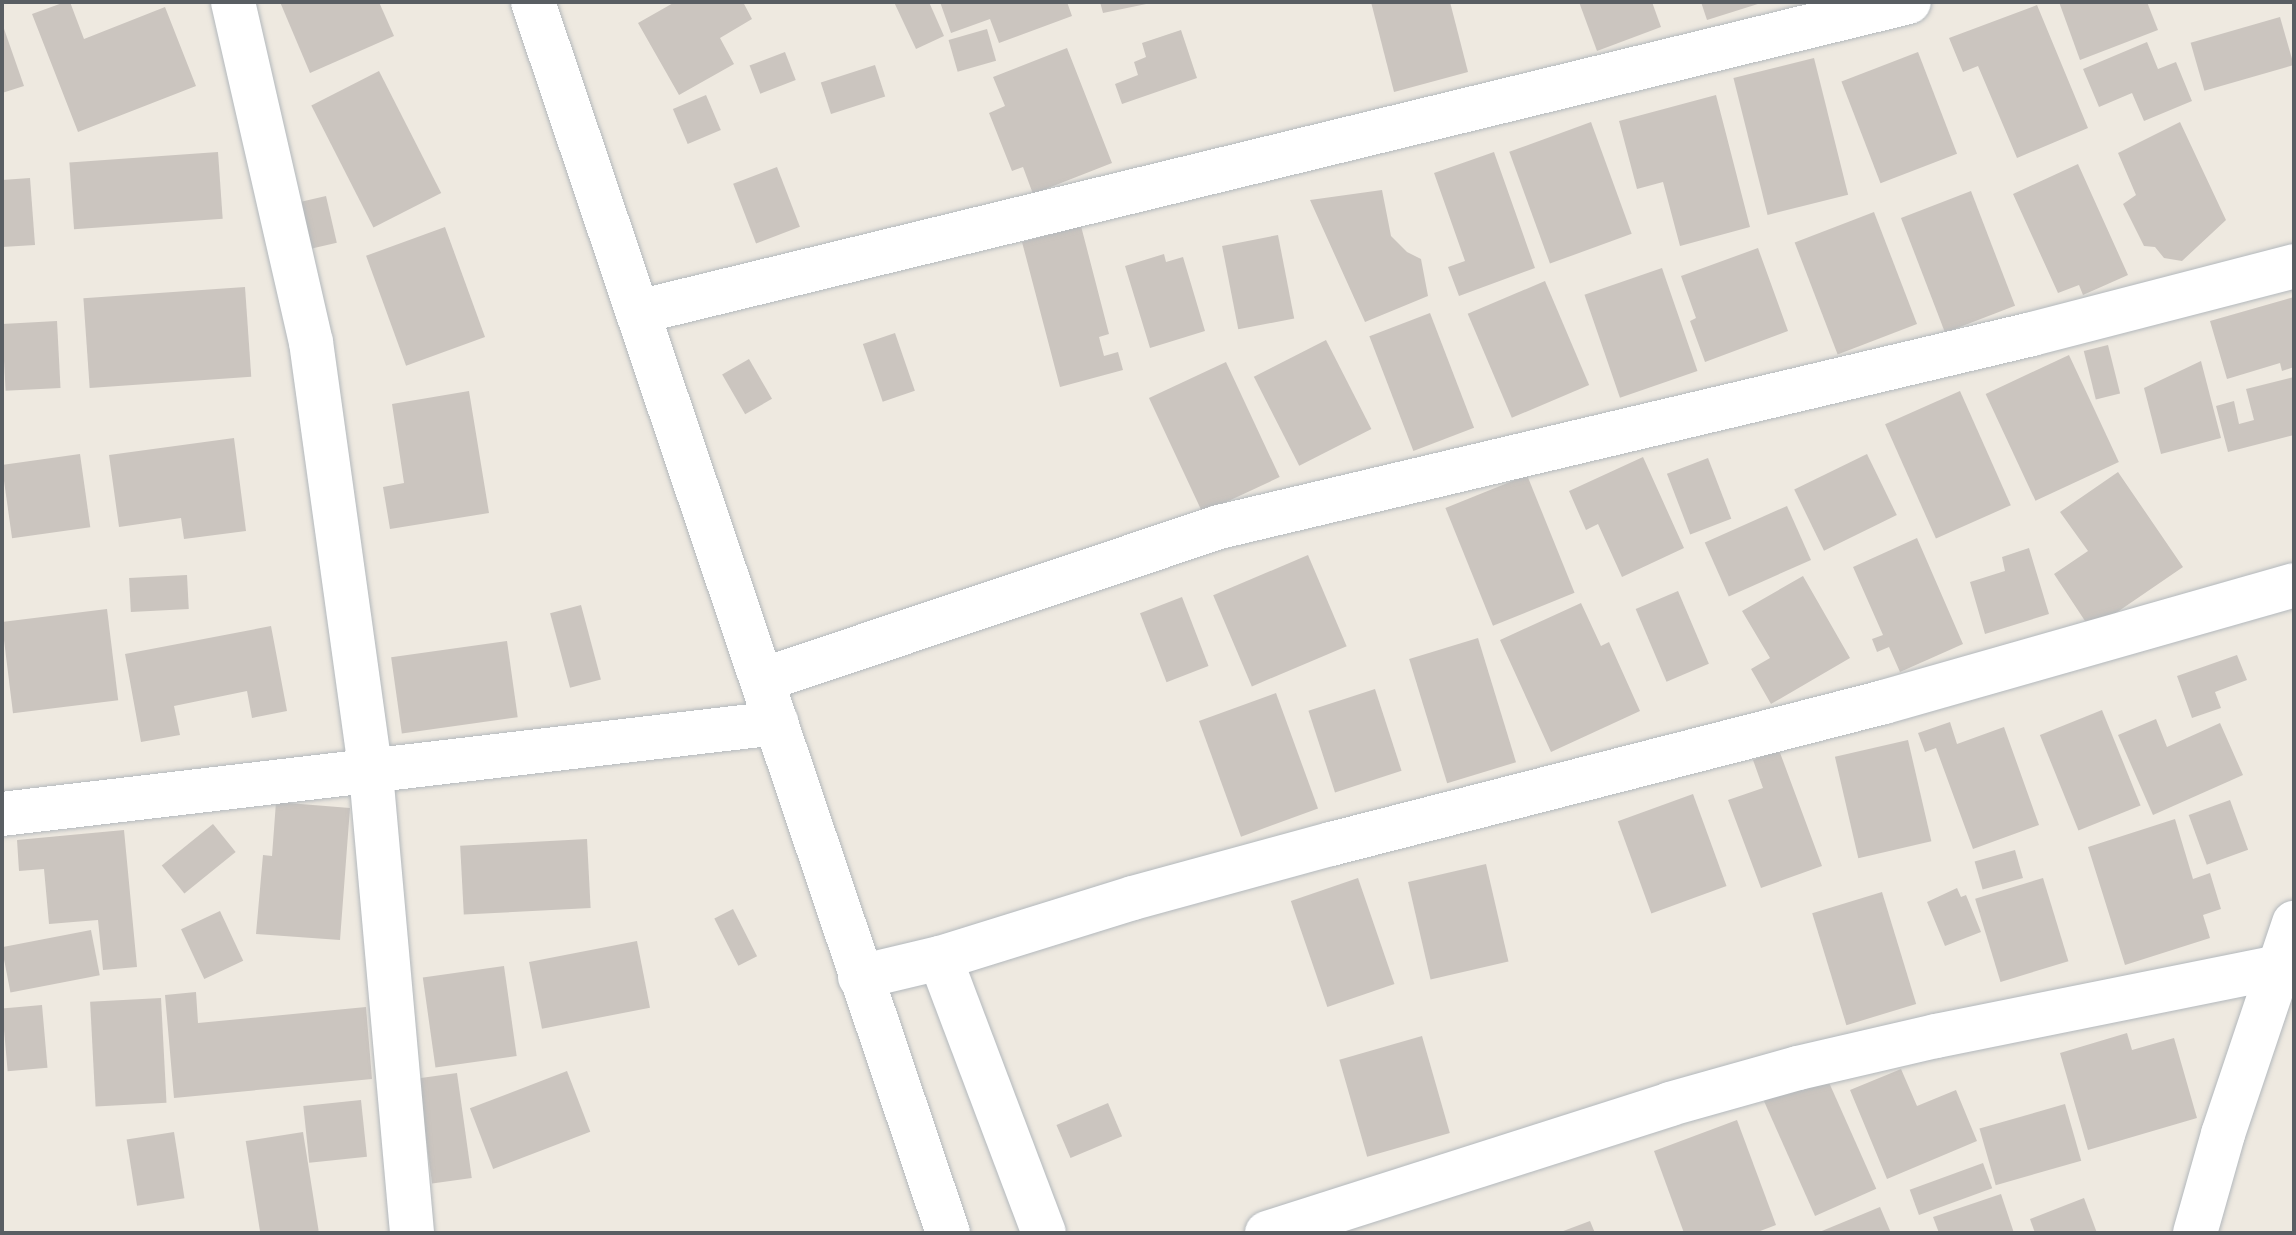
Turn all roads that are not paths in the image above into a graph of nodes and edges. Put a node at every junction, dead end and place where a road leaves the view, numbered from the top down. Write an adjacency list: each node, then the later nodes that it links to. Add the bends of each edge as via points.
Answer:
1 (233, 2): 9 (street, via 311,342)
2 (533, 2): 5 (street)
3 (1909, 2): 5 (street)
4 (2294, 266): 7 (street, via 2032,334 1219,527)
5 (638, 312): 7 (street)
6 (2294, 585): 12 (street, via 1884,702 1133,898)
7 (762, 680): 8 (street)
8 (777, 723): 9 (street); 14 (street)
9 (371, 773): 10 (street); 15 (street)
10 (2, 814)
11 (2294, 923): 13 (street)
12 (940, 958): 14 (street); 17 (street)
13 (2285, 966): 18 (street, via 1798,1068 1655,1108); 19 (street)
14 (860, 977): 16 (street)
15 (412, 1233)
16 (948, 1233)
17 (1044, 1233)
18 (1267, 1233)
19 (2195, 1233)

